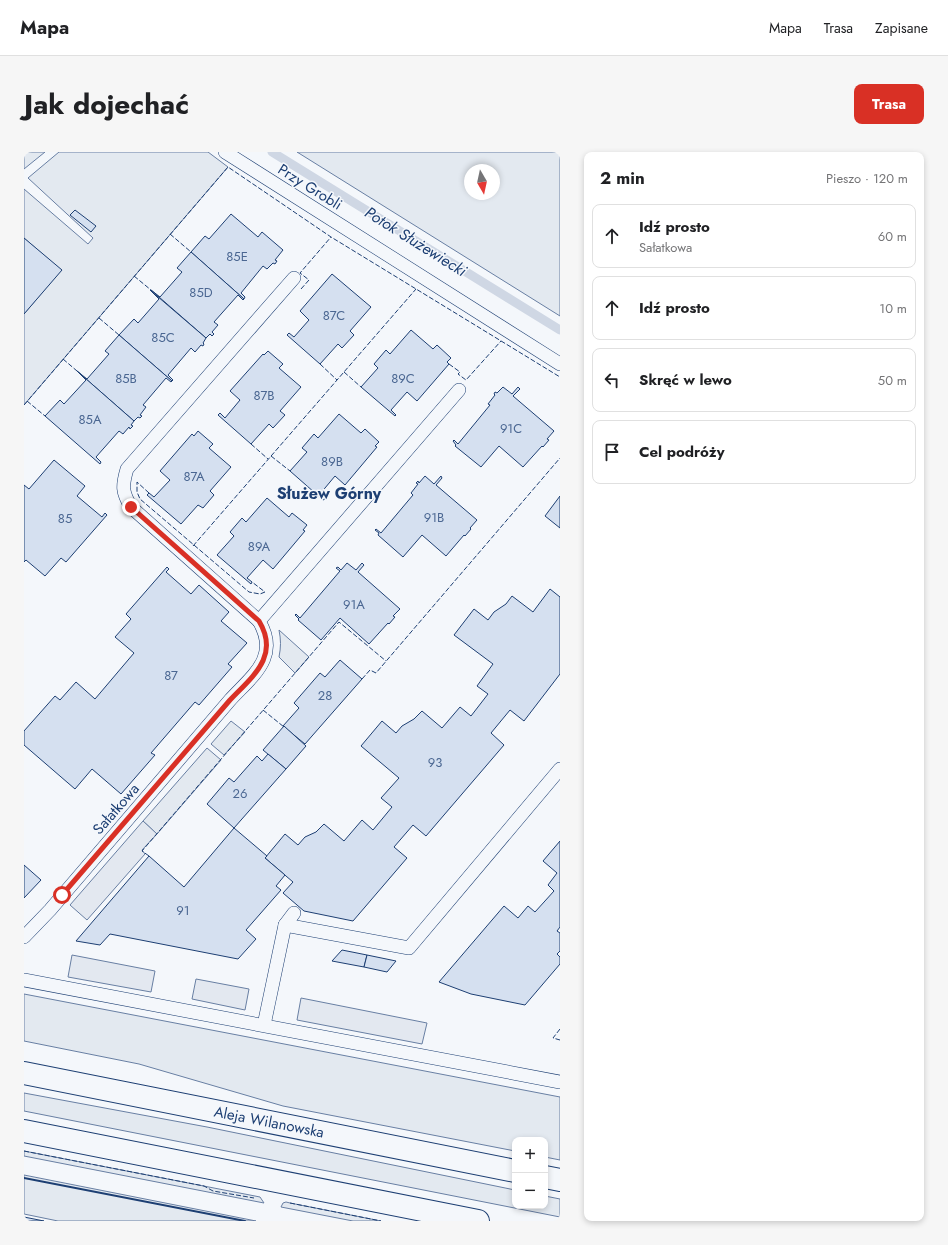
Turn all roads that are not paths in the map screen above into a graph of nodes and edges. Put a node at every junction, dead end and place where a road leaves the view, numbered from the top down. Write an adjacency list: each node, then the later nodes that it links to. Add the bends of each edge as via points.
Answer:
1 (225, 152): 3 (lane, Przy Grobli)
2 (294, 278): 5 (lane, via 127,469 123,480 124,495 131,507)
3 (560, 364)
4 (459, 390): 5 (lane)
5 (259, 621): 9 (lane, Sałatkowa, via 265,631 267,652 257,671)
6 (560, 769): 8 (lane, via 408,948)
7 (294, 913): 8 (lane)
8 (285, 925): 11 (lane)
9 (24, 937)
10 (24, 980): 11 (lane)
11 (264, 1025): 13 (lane)
12 (24, 1073): 15 (main road, Aleja Wilanowska)
13 (560, 1082)
14 (24, 1131): 18 (main road)
15 (512, 1170)
16 (548, 1178): 17 (main road)
17 (560, 1180)
18 (478, 1221)

